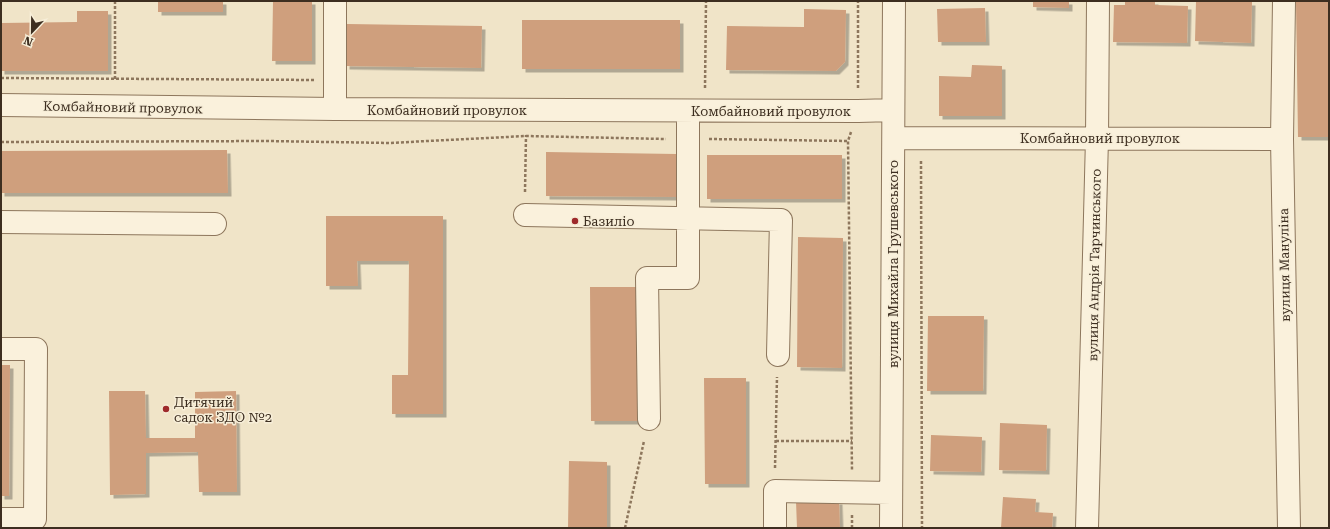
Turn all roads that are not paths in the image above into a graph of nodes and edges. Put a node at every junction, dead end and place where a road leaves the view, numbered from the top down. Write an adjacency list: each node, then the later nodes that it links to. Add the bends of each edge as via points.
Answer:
1 (335, 1): 6 (street)
2 (894, 1): 7 (street, вулиця Михайла Грушевського)
3 (1098, 1): 10 (street, вулиця Андрія Тарчинського)
4 (1284, 1): 11 (street, вулиця Мануліна)
5 (1, 105): 6 (street, Комбайновий провулок)
6 (334, 109): 8 (street, Комбайновий провулок)
7 (893, 110): 8 (street, Комбайновий провулок); 9 (street, вулиця Михайла Грушевського)
8 (697, 111): 13 (street, via 688,139)
9 (894, 138): 10 (street, Комбайновий провулок); 19 (street, вулиця Михайла Грушевського)
10 (1096, 138): 11 (street, Комбайновий провулок); 23 (street, вулиця Андрія Тарчинського)
11 (1282, 139): 24 (street, вулиця Мануліна)
12 (525, 215): 13 (street)
13 (688, 217): 17 (street, via 781,220); 18 (street, via 688,278 647,278)
14 (1, 222): 15 (street)
15 (215, 224)
16 (1, 349): 20 (street, via 36,349 34,519)
17 (778, 355)
18 (649, 419)
19 (891, 493): 21 (street, via 775,491); 22 (street, вулиця Михайла Грушевського)
20 (2, 522)
21 (775, 528)
22 (891, 528)
23 (1087, 528)
24 (1288, 528)

